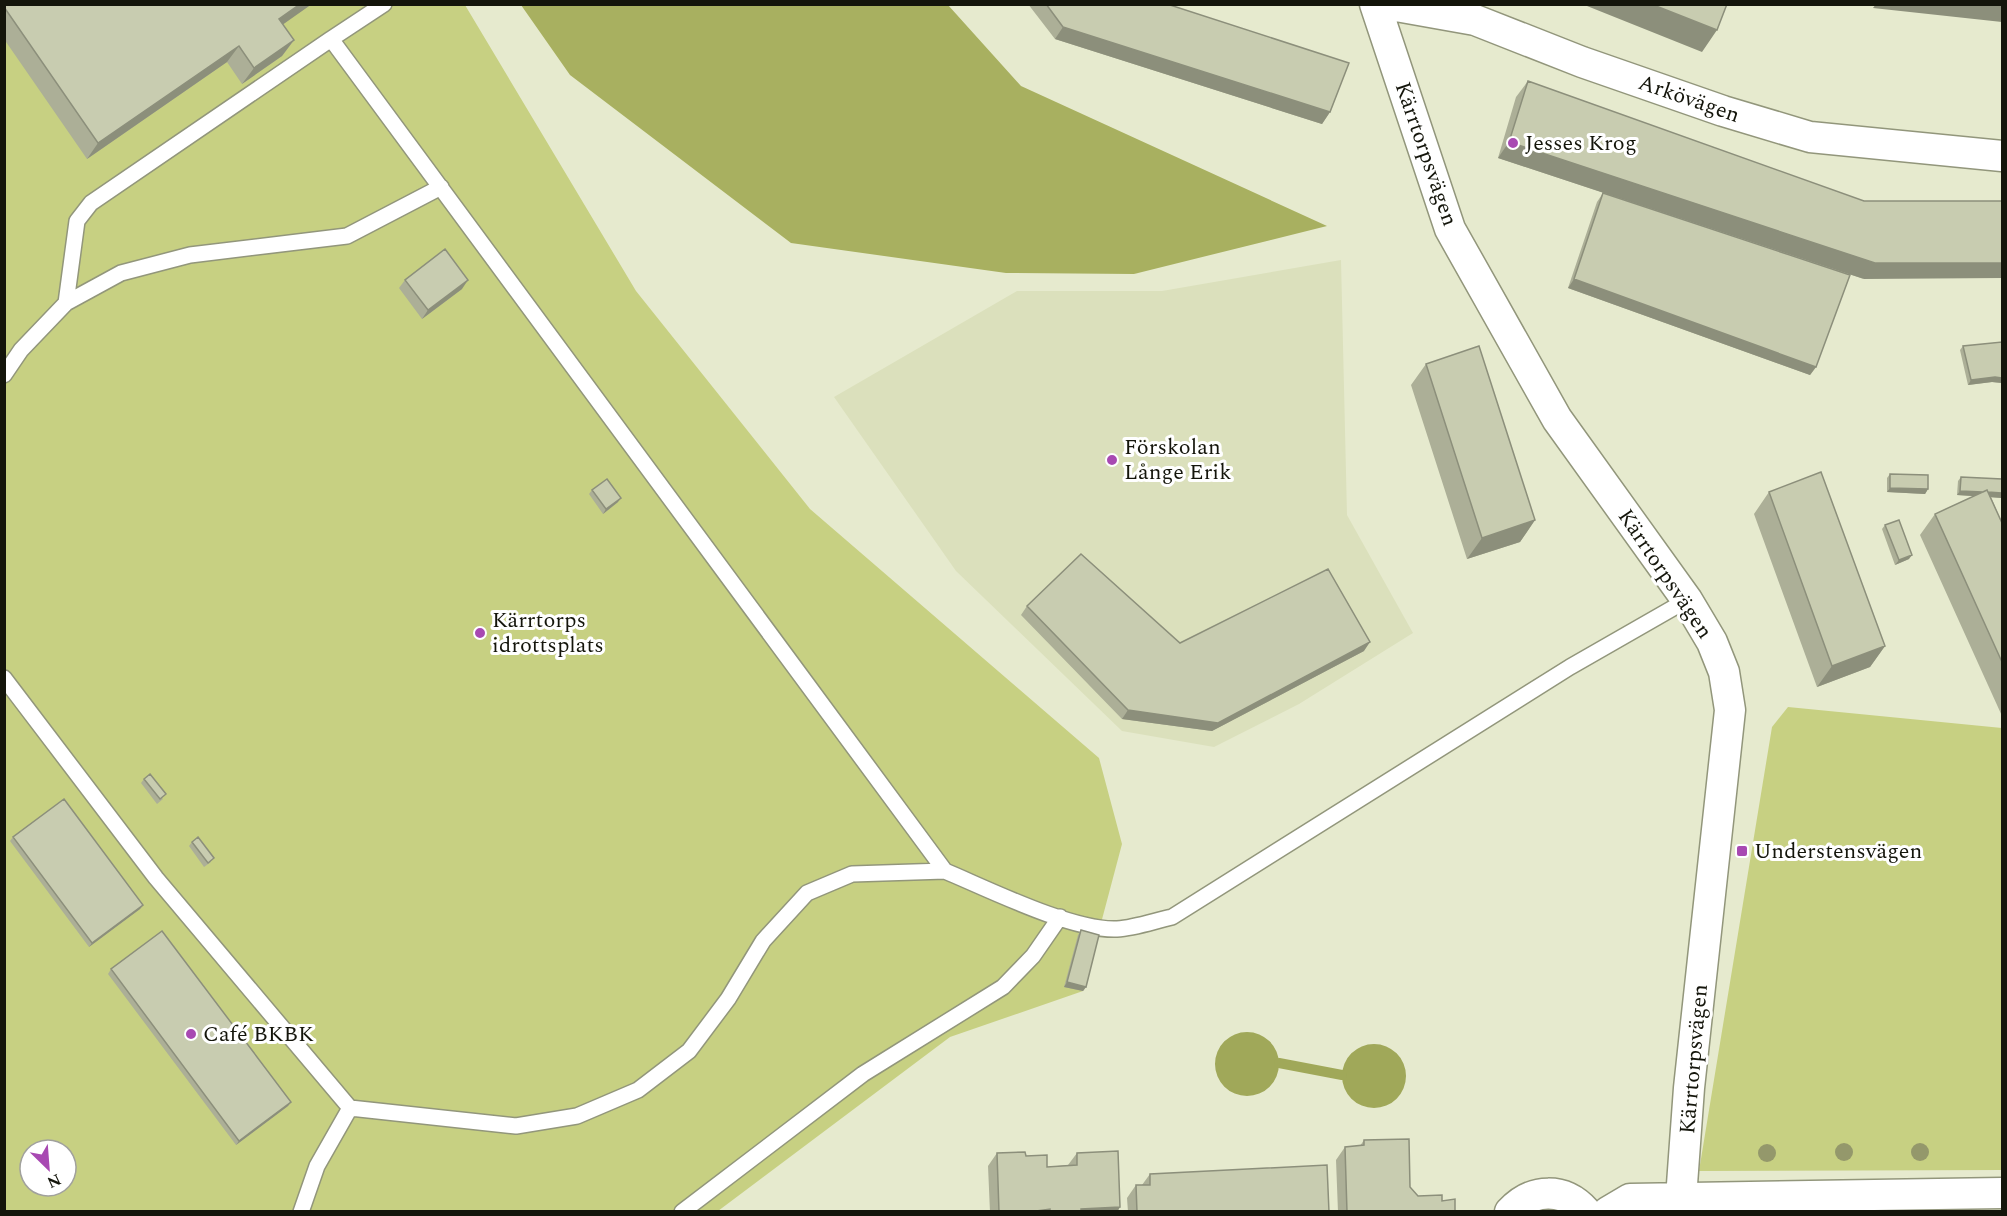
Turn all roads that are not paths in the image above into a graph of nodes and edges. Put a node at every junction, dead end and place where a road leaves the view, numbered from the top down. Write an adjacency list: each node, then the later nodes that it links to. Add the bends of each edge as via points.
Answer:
1 (384, 4): 4 (lane)
2 (1375, 4): 9 (street, Kärrtorpsvägen, via 1450,228 1557,419)
3 (1385, 4): 5 (street, Arkövägen, via 1475,20 1604,70 1810,137)
4 (331, 39): 6 (lane); 7 (lane, via 91,203 77,221)
5 (2002, 156)
6 (441, 188): 7 (lane, via 347,236 190,255 122,273); 11 (lane)
7 (66, 303): 8 (lane, via 21,350)
8 (4, 375)
9 (1687, 600): 12 (lane, via 1570,667 1172,917 1118,929); 15 (street, Kärrtorpsvägen, via 1712,642 1724,672 1730,710 1689,1088)
10 (4, 678): 13 (lane, via 156,878)
11 (945, 871): 12 (lane); 13 (lane, via 852,874 807,893 763,941 728,999 689,1051 638,1090 577,1116 516,1126)
12 (1060, 917): 17 (lane, via 1033,956 1003,987 863,1074)
13 (350, 1108): 16 (lane, via 317,1166)
14 (2002, 1193): 15 (street)
15 (1681, 1205): 20 (street, via 1630,1198)
16 (301, 1212)
17 (682, 1212)
18 (1510, 1212): 19 (street, via 1518,1202 1549,1192 1564,1195)
19 (1586, 1212)
20 (1608, 1212)

